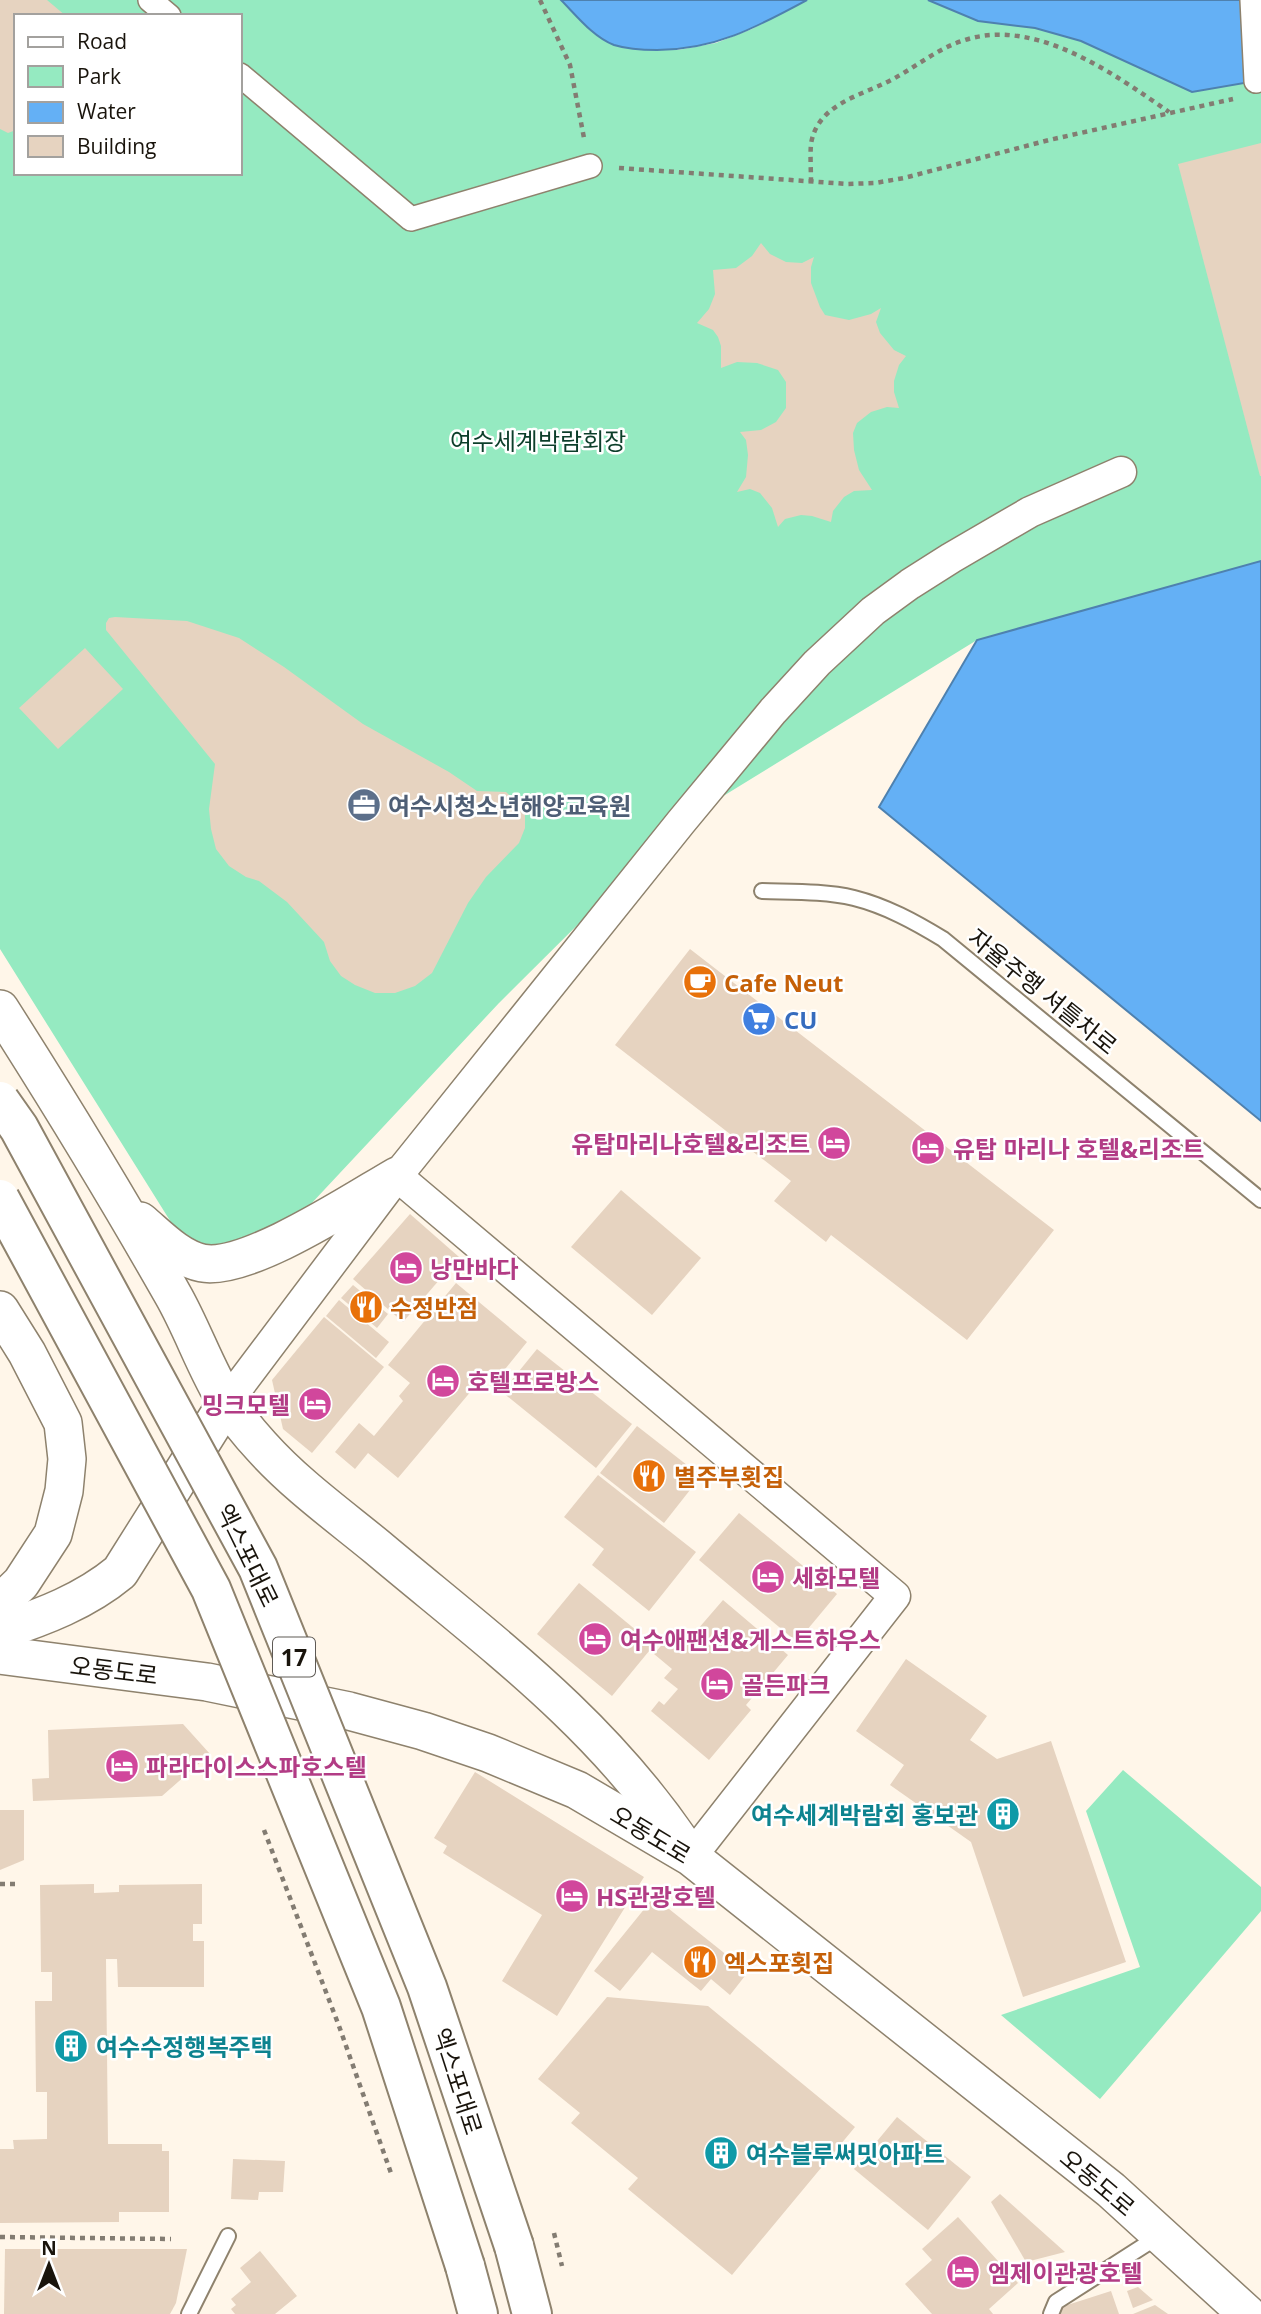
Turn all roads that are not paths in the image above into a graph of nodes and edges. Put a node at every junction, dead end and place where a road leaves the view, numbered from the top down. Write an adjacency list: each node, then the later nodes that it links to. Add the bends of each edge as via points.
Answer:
1 (150, 0): 3 (street)
2 (1252, 0): 5 (street)
3 (167, 14)
4 (242, 77): 6 (street, via 411,219)
5 (1256, 81)
6 (590, 166)
7 (1121, 472): 11 (street, via 994,531 909,584 840,641 773,711)
8 (762, 891): 13 (lane, 자율주행 셔틀차로, via 854,898 886,908 943,939)
9 (0, 1010): 14 (street)
10 (0, 1101): 25 (main road, 엑스포대로 / 17, bridge, via 19,1128 258,1568 427,1987)
11 (397, 1176): 14 (street, via 266,1248 225,1264 186,1258); 16 (street); 20 (street, via 895,1596)
12 (0, 1199): 24 (main road, 엑스포대로 / 17, bridge, via 211,1589 381,2007)
13 (1261, 1200)
14 (122, 1206): 16 (street)
15 (0, 1311): 17 (street, via 63,1423 67,1460 53,1534 21,1583)
16 (227, 1402): 18 (street, via 120,1572 54,1612); 20 (street, via 281,1466 558,1699 629,1773)
17 (0, 1603)
18 (0, 1631)
19 (0, 1655): 20 (street, 오동도로, via 207,1682 423,1731 566,1785)
20 (691, 1857): 21 (street, 오동도로, via 1111,2190)
21 (1160, 2235): 26 (lane, via 1056,2302); 27 (street, 오동도로)
22 (228, 2236): 23 (lane)
23 (189, 2314)
24 (478, 2314)
25 (532, 2314)
26 (1051, 2314)
27 (1247, 2314)

